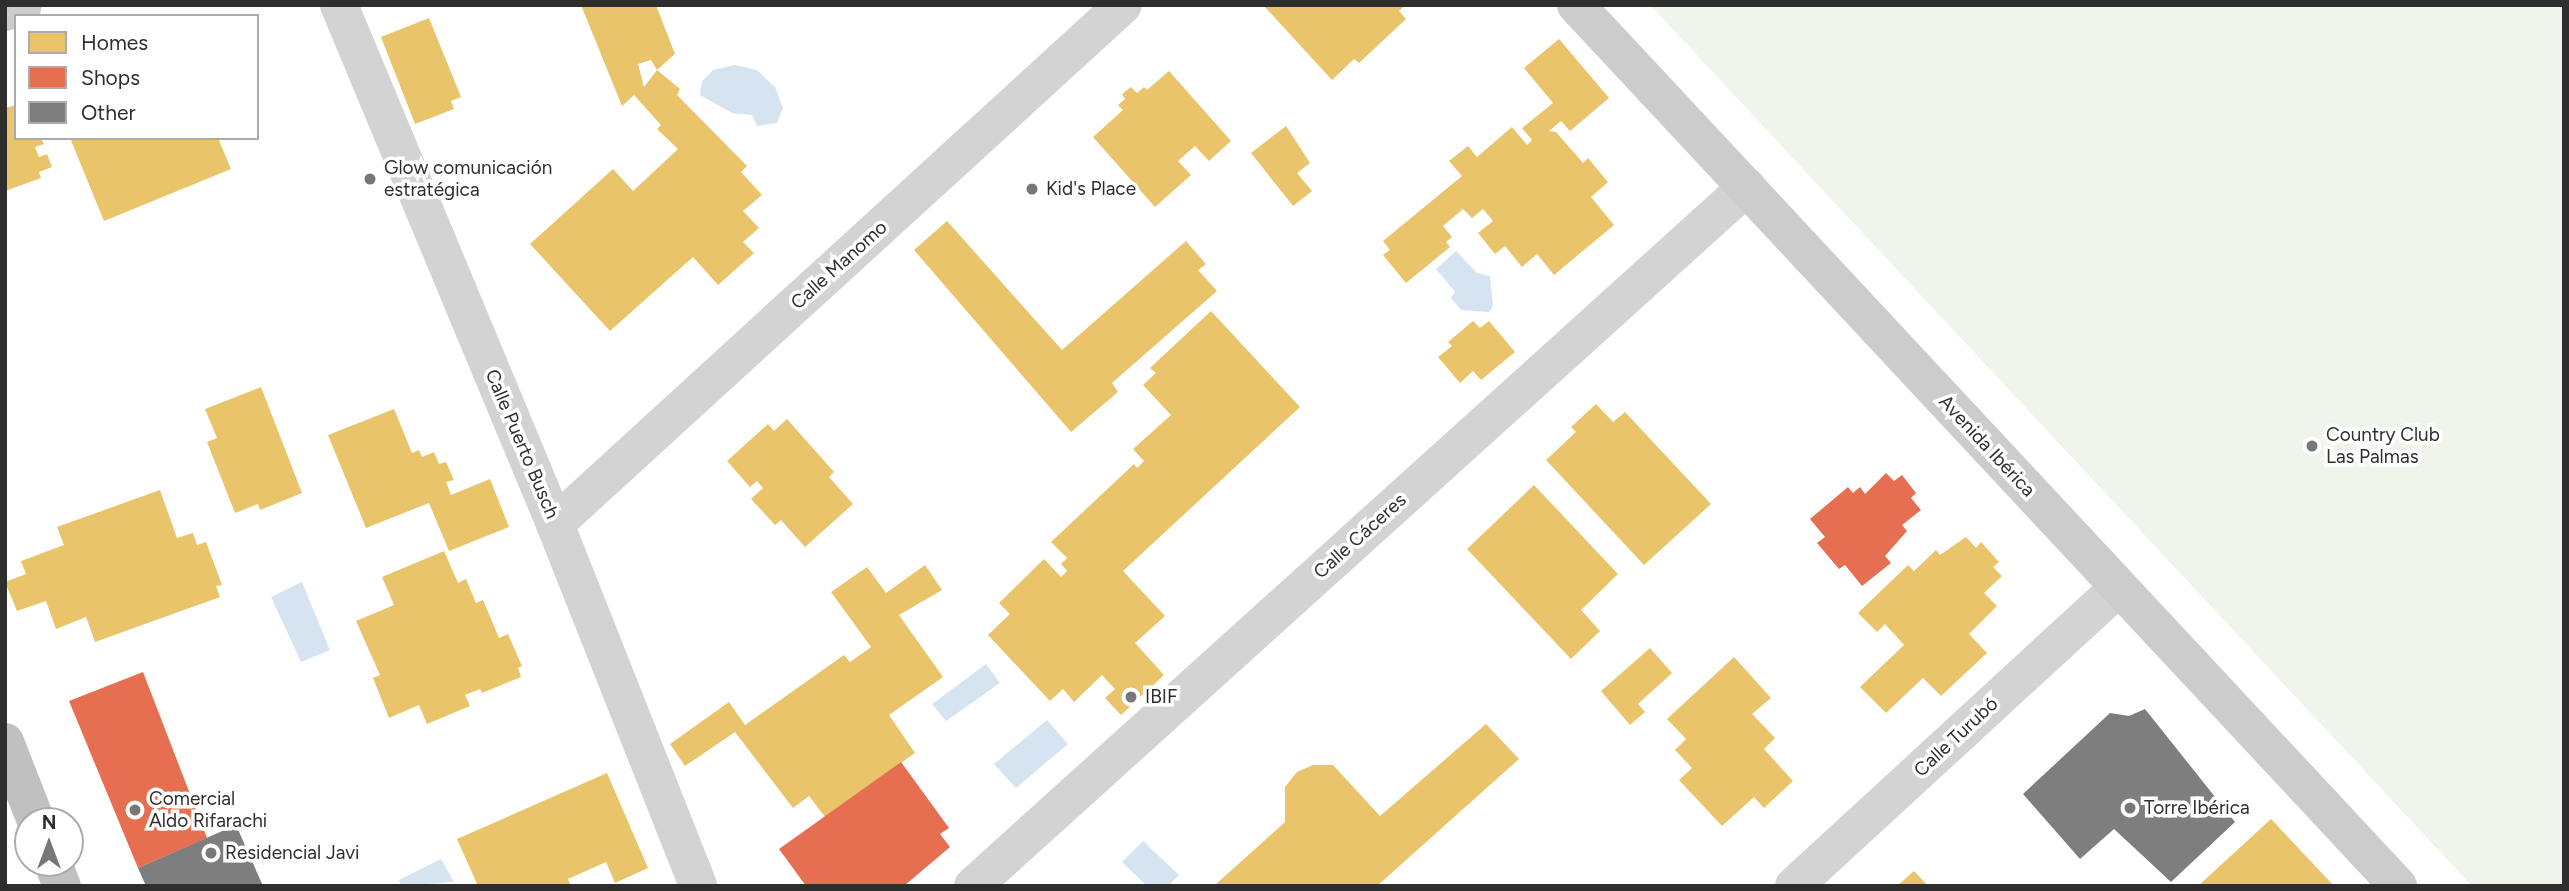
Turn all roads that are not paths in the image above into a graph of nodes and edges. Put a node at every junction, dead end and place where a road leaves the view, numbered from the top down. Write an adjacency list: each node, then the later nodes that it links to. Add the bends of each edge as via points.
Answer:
1 (23, 5): 5 (street)
2 (339, 5): 7 (street, Calle Puerto Busch)
3 (1123, 5): 7 (street, Calle Manomo)
4 (1576, 5): 6 (street, Avenida Ibérica)
5 (5, 12)
6 (1747, 187): 8 (street, Avenida Ibérica); 12 (street, Calle Cáceres)
7 (555, 524): 11 (street, Calle Puerto Busch)
8 (2118, 588): 13 (street, Calle Turubó); 14 (street, Avenida Ibérica)
9 (5, 742): 10 (highway)
10 (31, 807)
11 (698, 886)
12 (973, 886)
13 (1794, 886)
14 (2398, 886)

